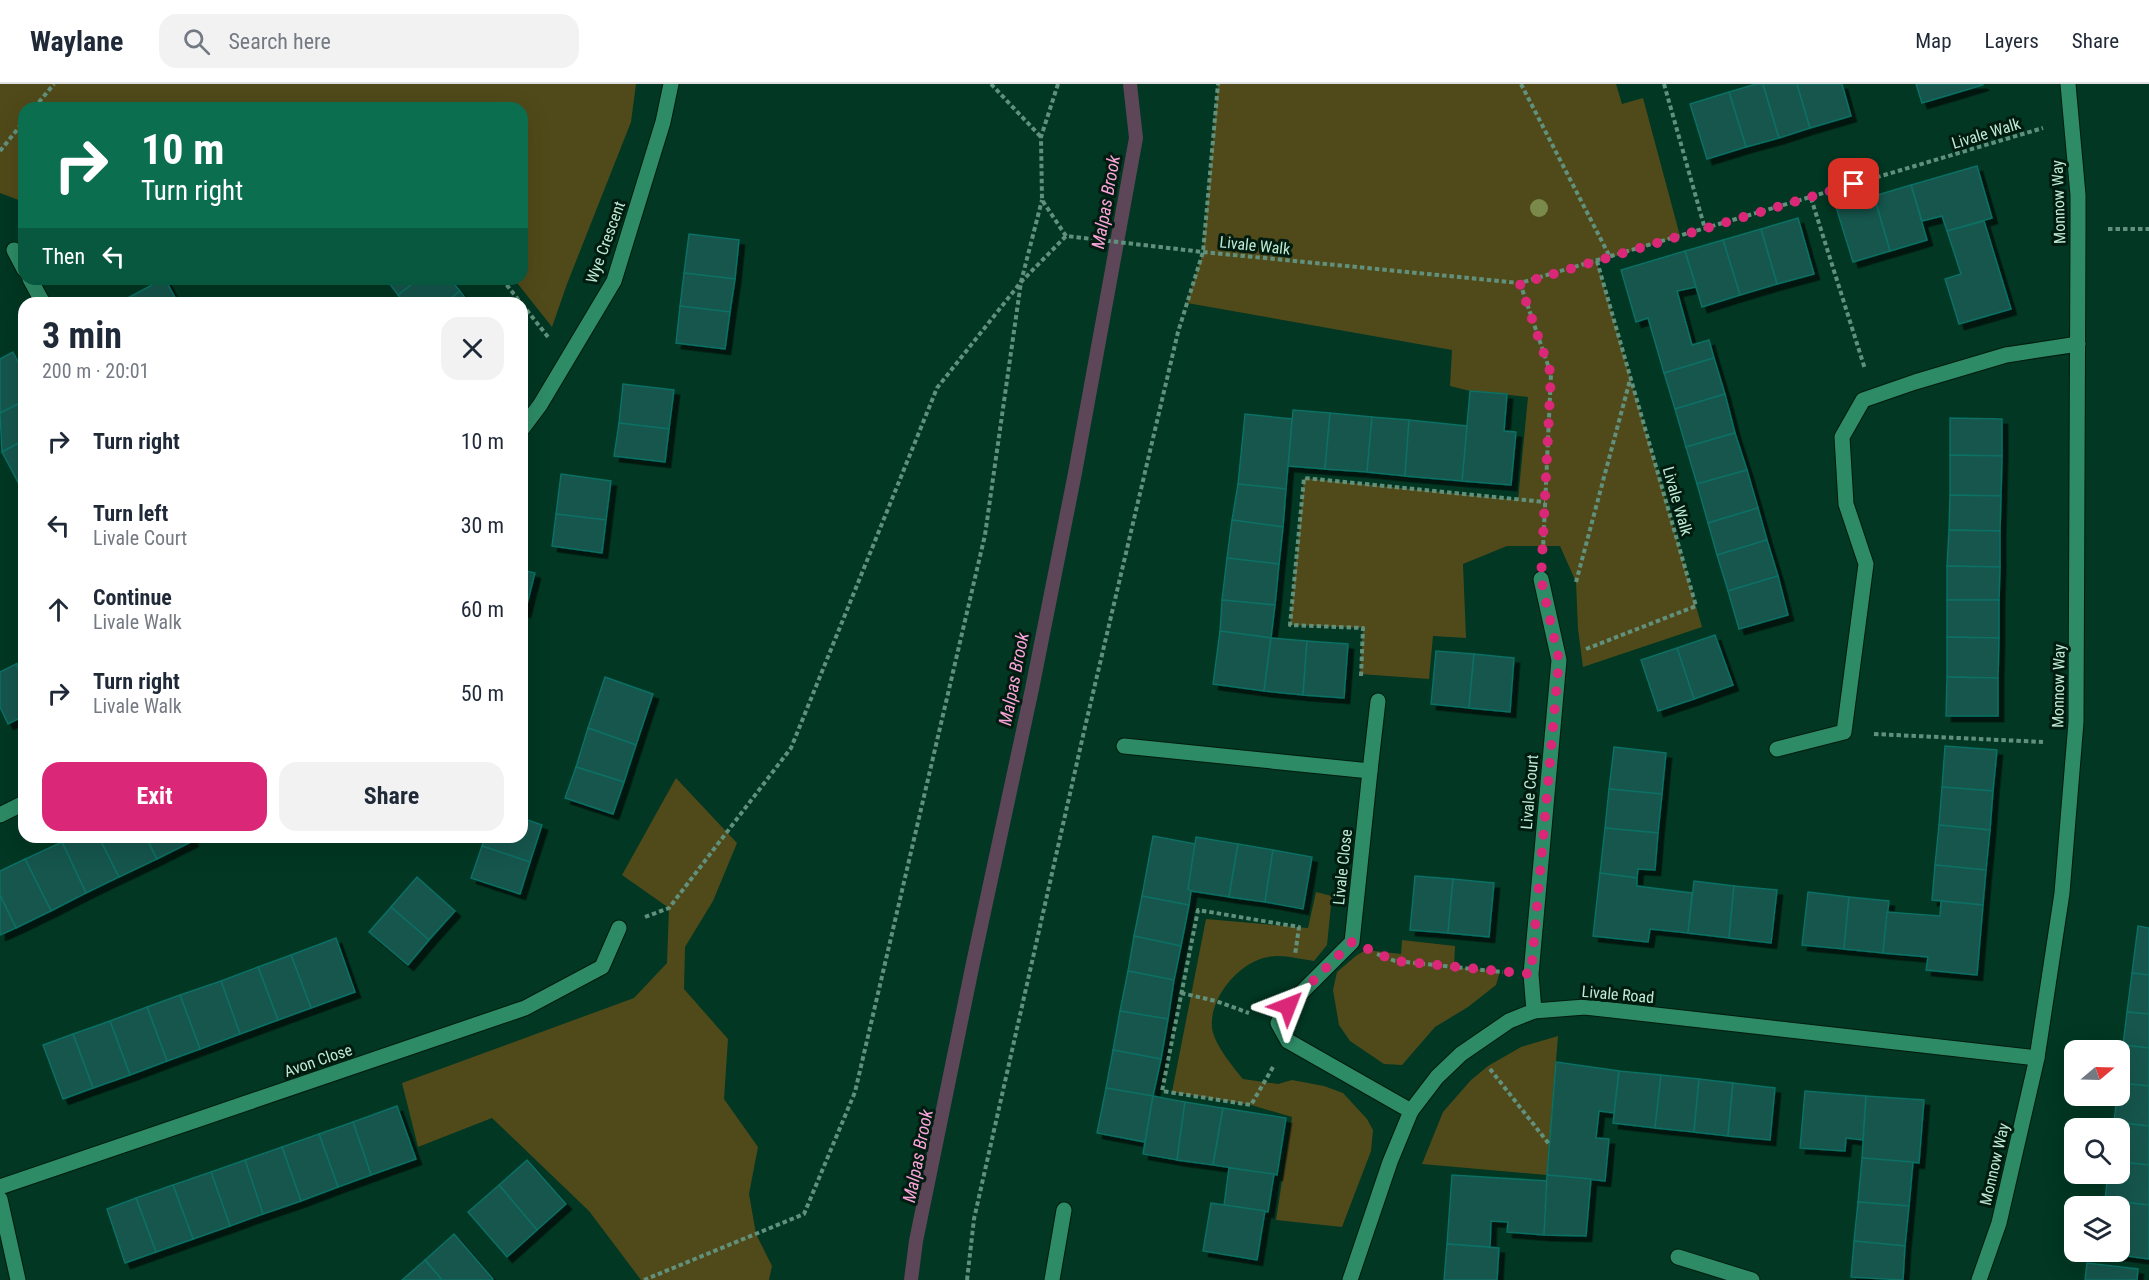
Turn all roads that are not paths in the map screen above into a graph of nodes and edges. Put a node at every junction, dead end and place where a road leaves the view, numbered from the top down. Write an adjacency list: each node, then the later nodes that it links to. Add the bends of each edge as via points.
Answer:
1 (671, 84): 6 (street, Wye Crescent, via 614,281)
2 (2068, 84): 5 (street, Monnow Way, via 2078,229)
3 (14, 250): 4 (street)
4 (18, 258)
5 (2078, 344): 10 (street, via 2006,355 1863,400 1842,437 1846,504 1866,564 1844,732); 16 (street, Monnow Way, via 2076,711 2062,892)
6 (528, 421)
7 (1541, 579): 15 (street, Livale Court, via 1559,660 1531,974)
8 (1378, 701): 11 (street, Livale Close)
9 (1124, 746): 11 (street)
10 (1777, 749)
11 (1370, 771): 17 (street, Livale Close, via 1352,942 1288,1006 1278,1023 1288,1041)
12 (18, 806): 13 (street)
13 (0, 815)
14 (619, 928): 18 (street, Avon Close, via 602,967 525,1008)
15 (1534, 1011): 16 (street, Livale Road, via 1585,1007); 17 (street, Livale Road, via 1509,1021 1473,1046 1437,1077)
16 (2037, 1058): 26 (street, Monnow Way, via 1999,1223)
17 (1412, 1111): 24 (street, Livale Road, via 1389,1162)
18 (0, 1187)
19 (0, 1199): 22 (street)
20 (1064, 1210): 23 (street)
21 (1678, 1257): 25 (street)
22 (18, 1280)
23 (1052, 1280)
24 (1350, 1280)
25 (1752, 1280)
26 (1979, 1280)

